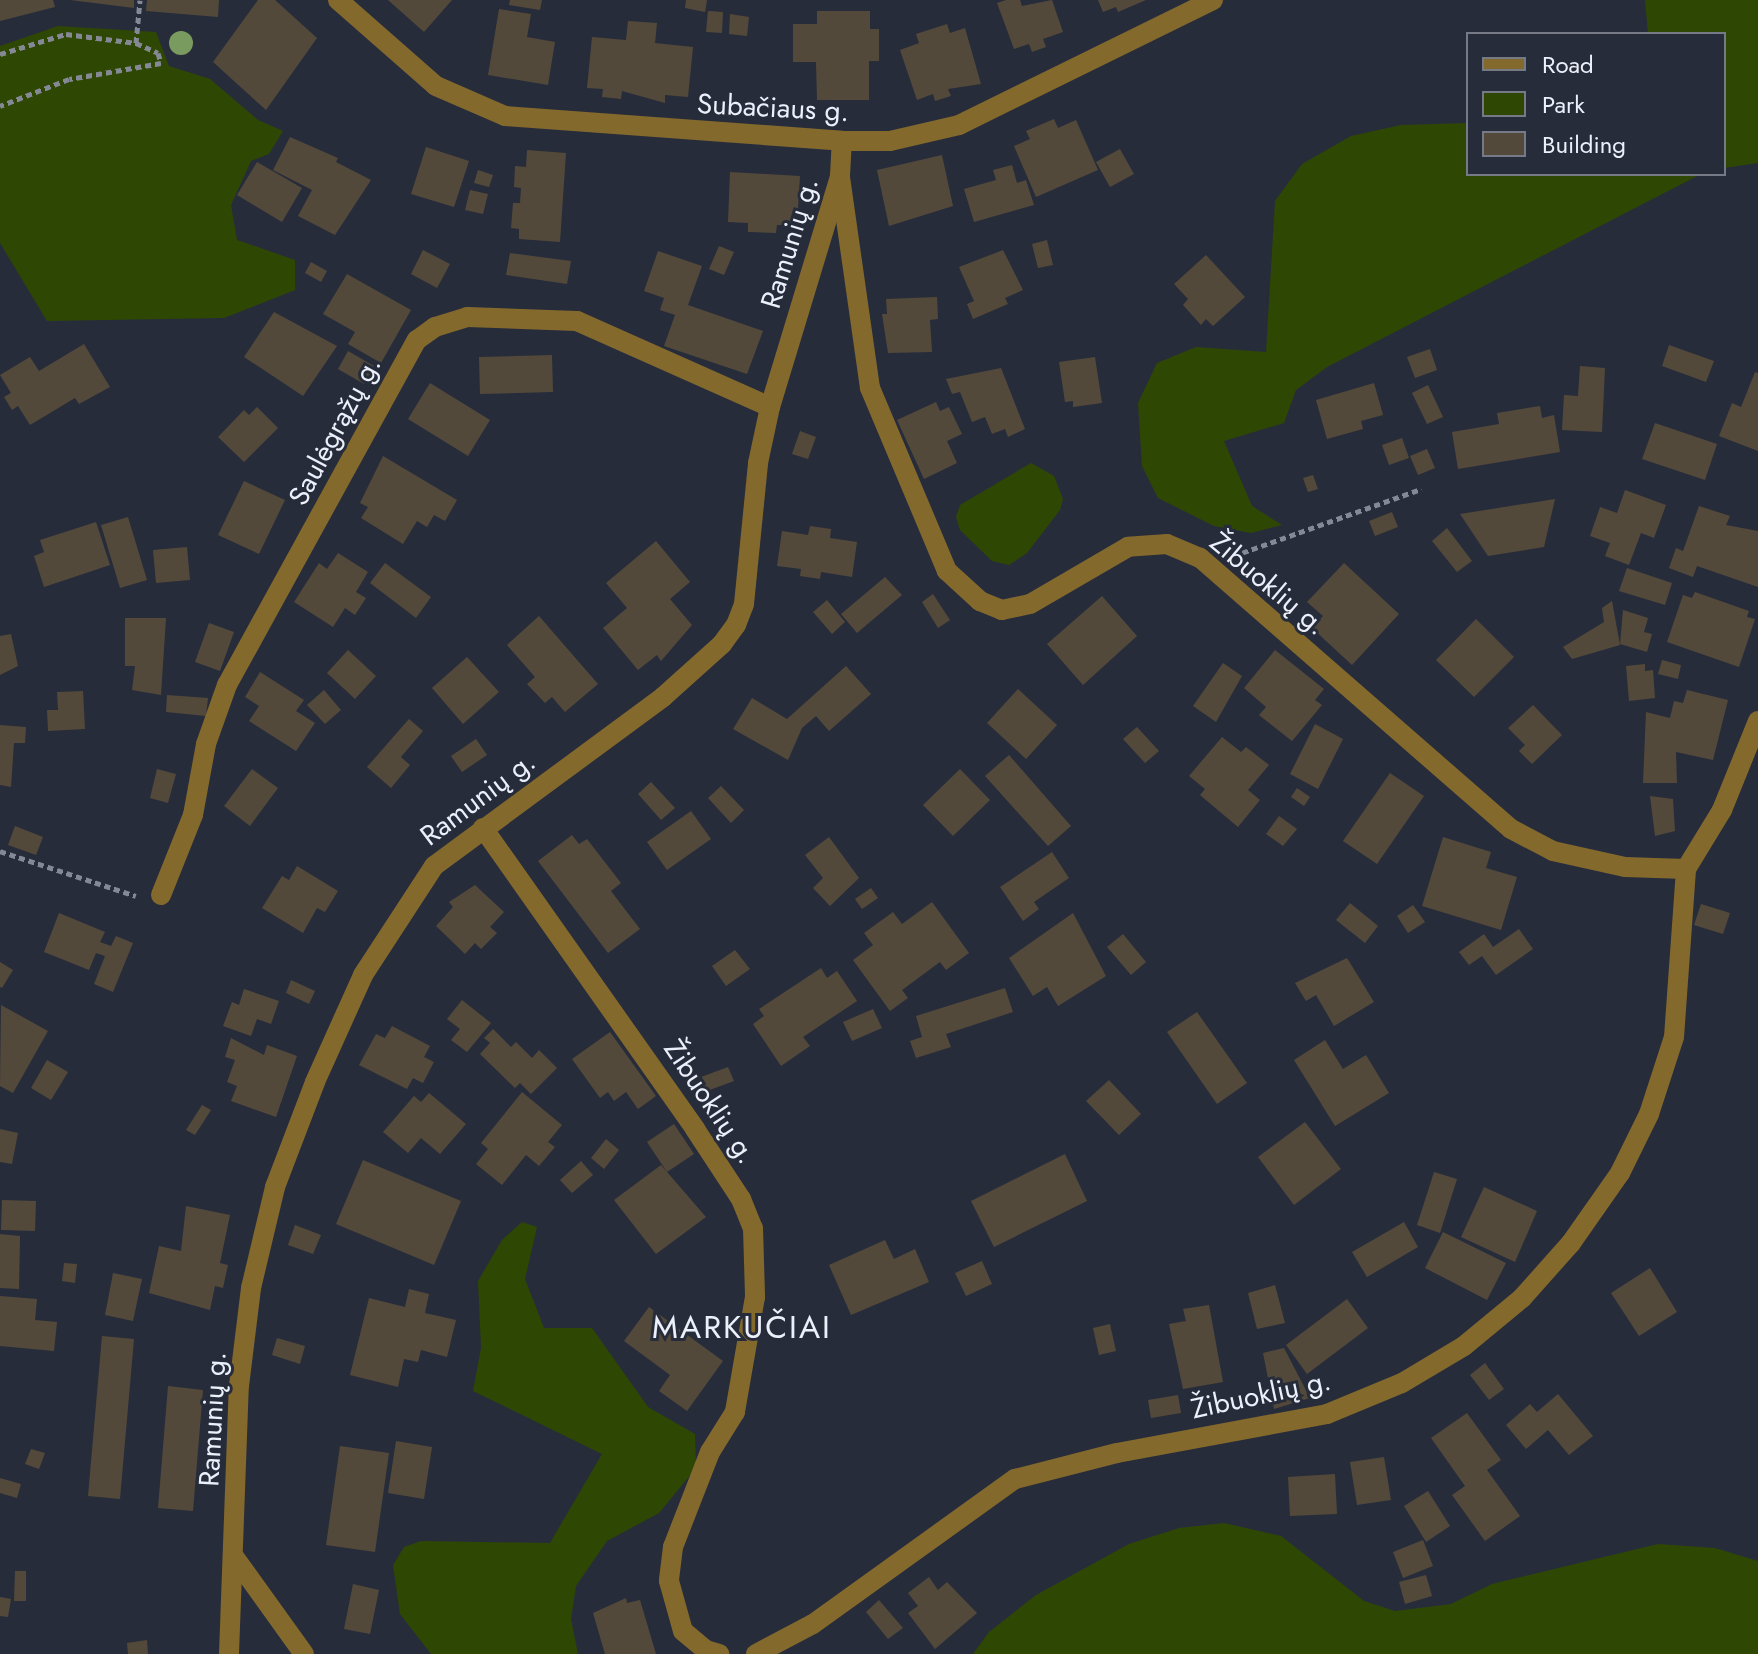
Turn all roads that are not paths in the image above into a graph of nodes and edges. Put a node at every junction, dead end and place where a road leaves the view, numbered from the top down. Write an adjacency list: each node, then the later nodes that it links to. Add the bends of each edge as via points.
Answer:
1 (338, 0): 3 (street, Subačiaus g., via 436,86 505,116)
2 (1213, 0): 3 (street, Subačiaus g., via 959,125 890,141)
3 (842, 141): 4 (street, Ramunių g.)
4 (840, 176): 5 (street, Ramunių g.); 8 (street, Žibuoklių g., via 870,388 947,571 980,601 1002,610 1030,604 1128,547 1167,544 1200,558 1511,829 1553,851 1625,867)
5 (770, 407): 7 (street, Ramunių g., via 758,463 744,604 736,625 663,697); 9 (street, Saulėgrąžų g., via 577,321 467,317 435,327 417,340 227,685 206,744 193,815)
6 (1758, 721): 8 (street, Žibuoklių g., via 1722,810)
7 (483, 828): 10 (street, Ramunių g., via 434,866 363,975 275,1187 251,1288 239,1386); 13 (street, Žibuoklių g., via 695,1129 741,1199 753,1228 755,1297 735,1412 710,1452 673,1547 669,1581 683,1631)
8 (1686, 869): 14 (street, Žibuoklių g., via 1674,1037 1649,1114 1620,1173 1571,1243 1487,1327 1402,1383 1327,1414 1117,1453 1015,1479 813,1624)
9 (161, 895)
10 (235, 1558): 11 (street, Ramunių g.); 12 (street)
11 (229, 1654)
12 (304, 1654)
13 (719, 1654)
14 (756, 1654)

